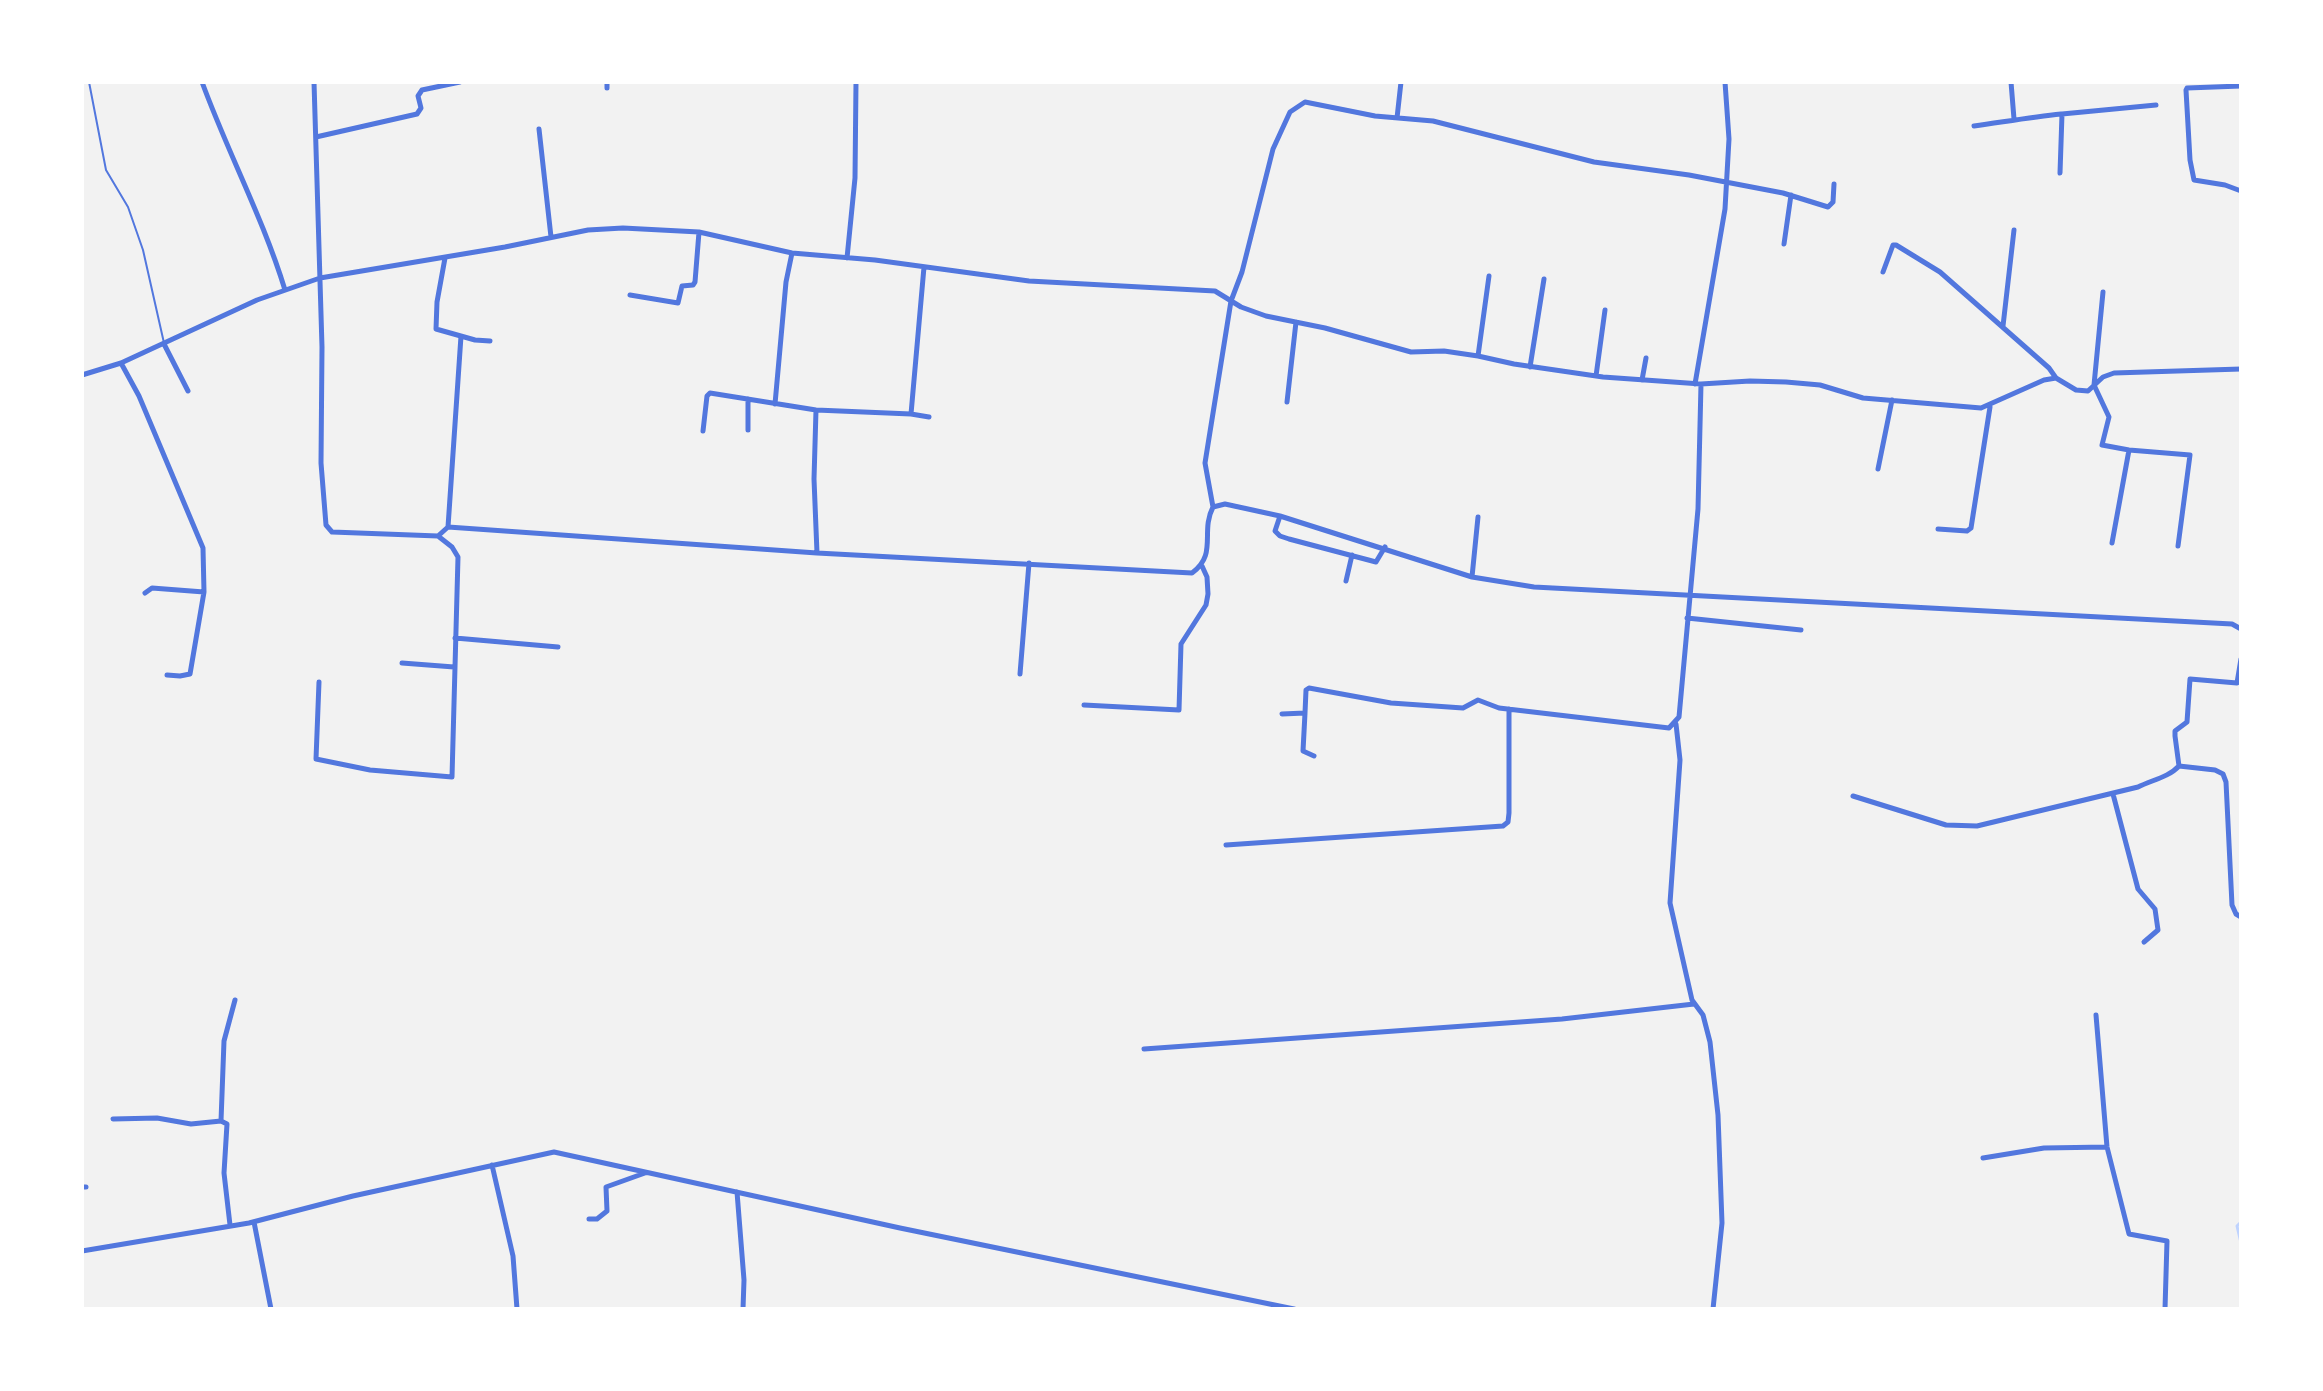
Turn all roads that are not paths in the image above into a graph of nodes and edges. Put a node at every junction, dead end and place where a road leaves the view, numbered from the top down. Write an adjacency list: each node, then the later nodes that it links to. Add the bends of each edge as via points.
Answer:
1 (89, 82): 43 (lane, via 106,170 128,207 143,250)
2 (202, 82): 34 (street)
3 (314, 82): 16 (street)
4 (460, 82): 16 (street, via 422,90 417,114)
5 (856, 82): 28 (street)
6 (1401, 82): 12 (street)
7 (1725, 82): 18 (street)
8 (2011, 82): 13 (street)
9 (2241, 86): 20 (street, via 2186,90 2194,180)
10 (2156, 105): 11 (street)
11 (2062, 114): 13 (street); 17 (street)
12 (1397, 118): 18 (street, via 1433,121 1594,162); 37 (street, via 1305,102 1290,112 1273,149)
13 (2014, 119): 14 (street)
14 (1974, 126)
15 (539, 129): 24 (street)
16 (316, 137): 32 (street)
17 (2060, 173)
18 (1726, 182): 21 (street); 53 (street)
19 (1834, 184): 21 (street, via 1828,207)
20 (2241, 191)
21 (1791, 195): 25 (street)
22 (2014, 230): 40 (street)
23 (699, 232): 24 (street, via 623,228); 26 (street); 36 (street, via 695,282 682,286 678,303)
24 (551, 237): 27 (street)
25 (1784, 244)
26 (792, 253): 28 (street); 59 (street)
27 (445, 258): 32 (street); 41 (street, via 436,329)
28 (847, 258): 29 (street)
29 (924, 267): 37 (street, via 1029,281 1191,288 1215,291); 62 (street)
30 (1883, 272): 40 (street, via 1896,245 1940,272)
31 (1489, 276): 44 (street)
32 (320, 278): 34 (street); 73 (street, via 326,525 332,532)
33 (1544, 279): 47 (street)
34 (285, 290): 43 (street)
35 (2103, 292): 54 (street)
36 (630, 295)
37 (1231, 301): 39 (street); 68 (street, via 1205,463)
38 (1605, 310): 50 (street)
39 (1296, 322): 44 (street, via 1411,352); 58 (street)
40 (2003, 327): 51 (street)
41 (461, 336): 42 (street); 71 (street)
42 (490, 341)
43 (164, 344): 46 (street); 55 (street)
44 (1478, 356): 47 (street)
45 (1646, 358): 52 (street)
46 (121, 363): 49 (street); 83 (street, via 198,533)
47 (1530, 367): 50 (street)
48 (2241, 369): 54 (street, via 2114,373)
49 (82, 375)
50 (1596, 376): 52 (street)
51 (2056, 378): 54 (street, via 2076,390 2088,391); 60 (street)
52 (1642, 380): 53 (street)
53 (1698, 384): 57 (street, via 1786,382); 85 (street, via 1698,509)
54 (2094, 385): 66 (street, via 2109,417 2102,445)
55 (188, 391)
56 (748, 399): 59 (street); 64 (street); 65 (street, via 710,393)
57 (1892, 400): 60 (street); 67 (street)
58 (1287, 402)
59 (775, 404): 61 (street)
60 (1990, 406): 72 (street, via 1971,528)
61 (816, 410): 62 (street); 77 (street)
62 (911, 414): 63 (street)
63 (929, 417)
64 (748, 430)
65 (703, 431)
66 (2129, 450): 74 (street); 75 (street, via 2190,455)
67 (1878, 469)
68 (1213, 507): 69 (street, via 1225,504); 80 (street)
69 (1280, 516): 76 (street); 78 (street, via 1275,531 1280,536)
70 (1478, 517): 81 (street)
71 (448, 527): 73 (street); 77 (street)
72 (1938, 529)
73 (438, 536): 89 (street, via 458,557)
74 (2112, 543)
75 (2178, 546)
76 (1385, 547): 78 (street, via 1376,562); 81 (street)
77 (817, 553): 79 (street)
78 (1352, 555): 82 (street)
79 (1029, 563): 80 (street, via 1192,573); 94 (street)
80 (1202, 566): 97 (street, via 1208,594 1181,644 1179,710)
81 (1472, 577): 85 (street, via 1534,587)
82 (1346, 581)
83 (204, 592): 84 (street, via 152,588); 95 (street, via 190,674)
84 (145, 593)
85 (1688, 595): 86 (street); 87 (street, via 2082,614 2232,624)
86 (1687, 618): 88 (street); 101 (street)
87 (2241, 629)
88 (1801, 630)
89 (455, 638): 90 (street); 93 (street)
90 (558, 647)
91 (2241, 659): 103 (street, via 2237,683 2190,679 2187,722 2175,731)
92 (402, 663): 93 (street)
93 (454, 667): 96 (street, via 451,778 316,759)
94 (1020, 674)
95 (167, 675)
96 (319, 682)
97 (1084, 705)
98 (1509, 709): 99 (street, via 1478,700 1463,708 1391,703 1309,688); 101 (street, via 1669,728); 106 (street, via 1509,813 1503,826)
99 (1305, 713): 100 (street); 102 (street, via 1303,751)
100 (1282, 714)
101 (1676, 724): 110 (street, via 1680,760 1670,903)
102 (1314, 756)
103 (2179, 766): 104 (street, via 2166,776); 107 (street, via 2223,774 2232,905)
104 (2113, 794): 105 (street, via 1977,826 1946,825); 108 (street, via 2138,889 2155,909 2158,930)
105 (1853, 796)
106 (1226, 845)
107 (2241, 917)
108 (2144, 942)
109 (235, 1000): 114 (street, via 224,1041)
110 (1694, 1004): 112 (street, via 1562,1019); 128 (street, via 1703,1015 1710,1042 1718,1115 1722,1223)
111 (2096, 1015): 115 (street)
112 (1144, 1049)
113 (113, 1119): 114 (street)
114 (221, 1121): 122 (street, via 227,1124 224,1173)
115 (2107, 1147): 116 (street, via 2044,1148); 129 (street, via 2129,1234 2167,1241)
116 (1983, 1158)
117 (492, 1164): 118 (street, via 554,1152); 121 (street); 125 (street, via 513,1256)
118 (645, 1173): 119 (street); 120 (street, via 606,1187 607,1211)
119 (737, 1192): 126 (street); 127 (street)
120 (589, 1219)
121 (254, 1222): 122 (street); 124 (street)
122 (230, 1225): 123 (street)
123 (82, 1251)
124 (271, 1309)
125 (517, 1309)
126 (743, 1309)
127 (1294, 1309)
128 (1713, 1309)
129 (2165, 1309)

